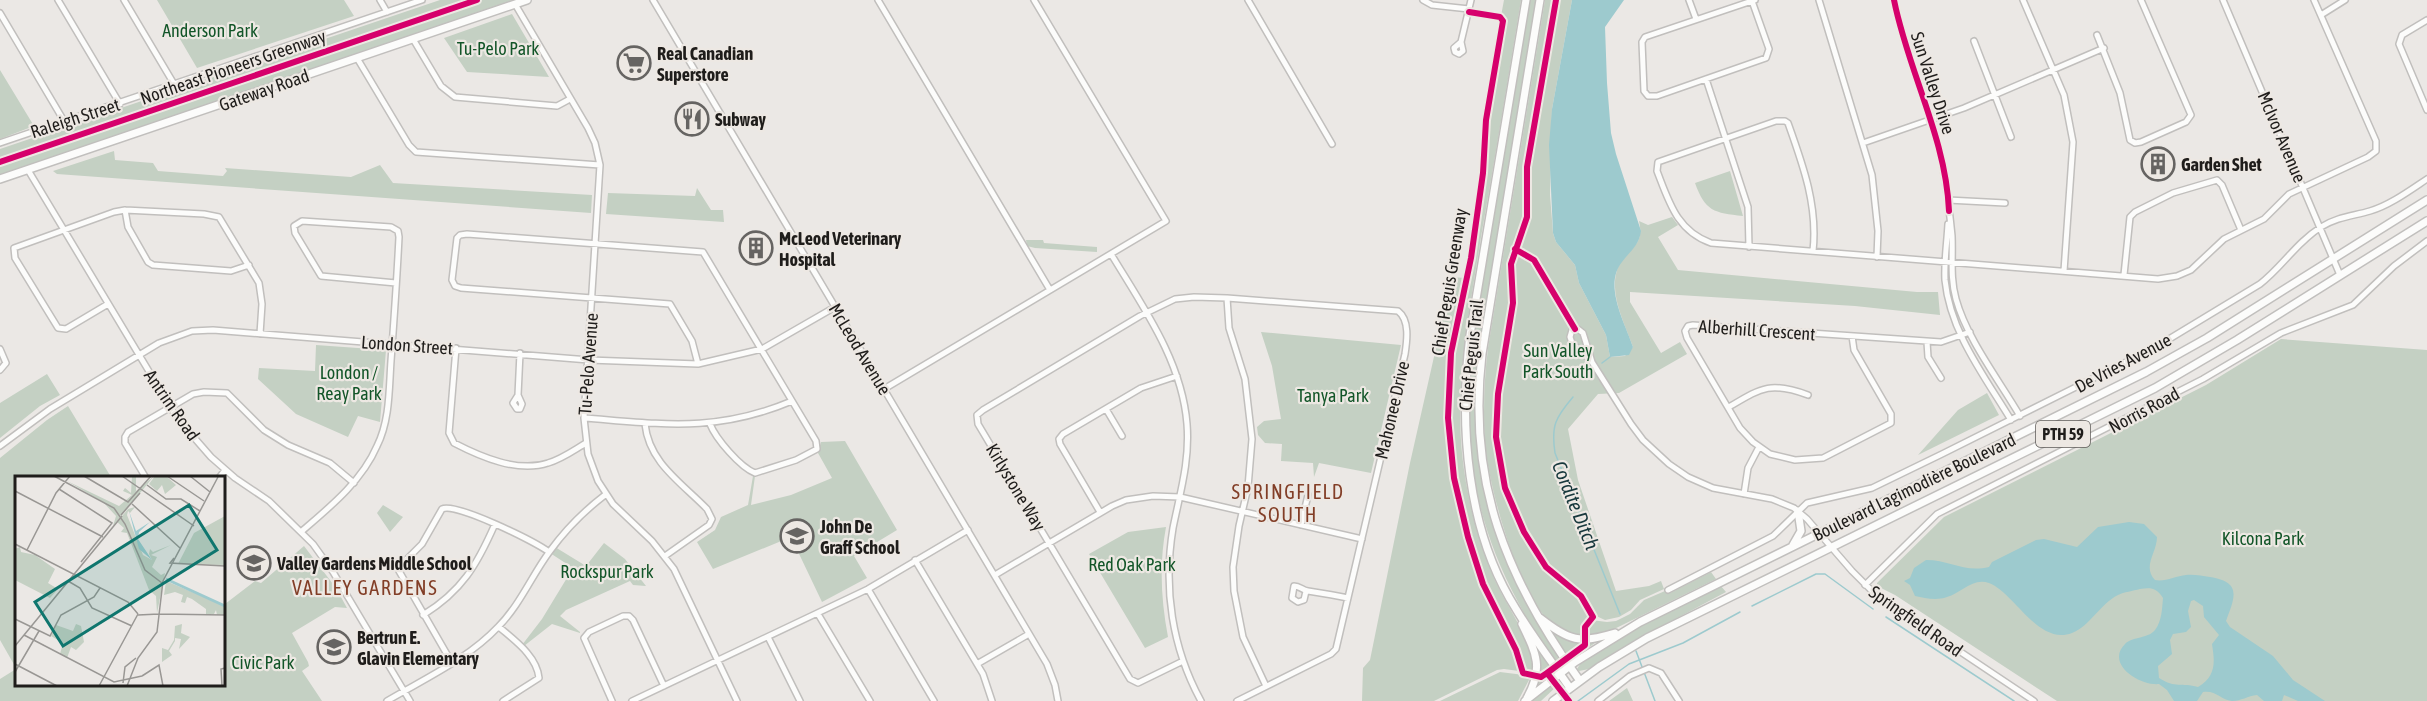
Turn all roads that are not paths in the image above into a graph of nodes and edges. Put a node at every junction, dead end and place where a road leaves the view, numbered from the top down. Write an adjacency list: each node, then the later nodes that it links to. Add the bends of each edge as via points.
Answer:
1 (58, 0): 41 (street)
2 (124, 0): 38 (street)
3 (380, 0): 25 (street)
4 (422, 0): 25 (street, Raleigh Street)
5 (527, 0): 23 (main road, Gateway Road)
6 (653, 0): 80 (street, McLeod Avenue)
7 (878, 0): 76 (street)
8 (1034, 0): 67 (street, via 1166,221)
9 (1248, 0): 49 (street)
10 (1423, 0): 24 (street, via 1432,5)
11 (1471, 0): 24 (street)
12 (1526, 0): 144 (main road, Chief Peguis Trail, via 1470,335 1465,402 1467,456 1479,515)
13 (1540, 0): 146 (main road, Chief Peguis Trail, via 1484,343 1479,407 1482,457 1494,518 1515,575)
14 (1689, 0): 28 (street)
15 (1819, 0): 48 (street)
16 (1894, 0): 43 (street, Sun Valley Drive, via 1905,48)
17 (2141, 0): 34 (street, via 2191,115 2189,119 2141,142 2130,140 2120,93)
18 (2223, 0): 54 (street, McIvor Avenue)
19 (2314, 0): 27 (street)
20 (2345, 0): 27 (street)
21 (1754, 1): 28 (street); 37 (street, via 1769,54 1762,61)
22 (2025, 1): 36 (street)
23 (515, 4): 31 (main road, Gateway Road); 40 (street, Tu-Pelo Avenue)
24 (1469, 9): 33 (street)
25 (387, 12): 38 (street, Raleigh Street)
26 (0, 13): 44 (street)
27 (2320, 15): 54 (street, via 2377,148 2374,154)
28 (1696, 19): 37 (street, via 1646,37 1642,42 1644,91 1652,98)
29 (2427, 20): 42 (street, via 2402,35 2399,44)
30 (2097, 35): 34 (street)
31 (413, 39): 35 (main road, Gateway Road); 40 (street, via 441,86 455,97 558,105)
32 (1974, 41): 39 (street)
33 (1461, 42)
34 (2104, 48): 36 (street)
35 (357, 58): 50 (street, via 416,152); 51 (main road, Gateway Road)
36 (2053, 70): 39 (street); 72 (street, via 2064,96 2073,142)
37 (1706, 79): 46 (street)
38 (174, 84): 41 (street, Raleigh Street)
39 (1995, 95): 43 (street); 45 (street)
40 (570, 99): 50 (street, Tu-Pelo Avenue, via 595,143)
41 (120, 104): 44 (street, Raleigh Street)
42 (2427, 110)
43 (1930, 120): 48 (street); 56 (street, Sun Valley Drive)
44 (64, 121): 47 (street, Raleigh Street)
45 (2012, 137)
46 (1726, 138): 65 (street, via 1748,207); 65 (street, via 1661,160 1657,171 1672,209 1687,230 1711,243); 66 (street, via 1776,121 1788,123 1812,202)
47 (0, 143)
48 (1863, 143): 68 (street, via 1877,202)
49 (1332, 144)
50 (600, 165): 64 (street, Tu-Pelo Avenue)
51 (28, 170): 53 (main road, Gateway Road); 61 (street, Antrim Road)
52 (2427, 179): 60 (street, De Vries Avenue, via 2389,203)
53 (0, 180)
54 (2304, 188): 60 (street, McIvor Avenue); 62 (street, via 2279,202 2264,219)
55 (2427, 200): 69 (main road, Boulevard Lagimodière Boulevard / PTH 59)
56 (1948, 201): 57 (street); 70 (street, Sun Valley Drive)
57 (2005, 203)
58 (125, 210): 61 (street); 71 (street, via 219,217); 71 (street, via 128,227 153,265 231,272)
59 (2427, 221): 74 (main road, Boulevard Lagimodière Boulevard / PTH 59)
60 (2322, 227): 69 (street, McIvor Avenue); 106 (street, De Vries Avenue, via 2301,242 2274,273 2230,304 2156,347)
61 (64, 230): 79 (street, Antrim Road); 79 (street, via 14,248 26,278 60,329)
62 (2241, 230): 73 (street, via 2219,243 2197,266 2177,276 2158,279); 73 (street, via 2217,180 2174,193 2130,216)
63 (2427, 241): 139 (street, Norris Road, via 2353,305 2281,333 2193,384 1938,514)
64 (597, 243): 77 (street, Tu-Pelo Avenue); 77 (street, via 464,234 455,242 455,286); 90 (street, via 703,252)
65 (1749, 247): 66 (street)
66 (1813, 251): 68 (street)
67 (1111, 254): 76 (street); 81 (street)
68 (1877, 257): 70 (street)
69 (2335, 258): 74 (street, McIvor Avenue); 130 (main road, Boulevard Lagimodière Boulevard / PTH 59, via 2146,372)
70 (1948, 261): 72 (street); 82 (street, Sun Valley Drive, via 1956,301); 85 (street, Sun Valley Drive, via 1948,296)
71 (249, 264): 83 (street, via 262,293)
72 (2064, 271): 73 (street)
73 (2124, 275)
74 (2340, 275): 134 (main road, Boulevard Lagimodière Boulevard / PTH 59, via 2155,388)
75 (396, 283): 75 (street, via 321,276 294,226 302,221 396,229); 87 (street)
76 (1050, 290): 99 (street)
77 (592, 297): 93 (street, Tu-Pelo Avenue); 95 (street, via 670,304 692,341)
78 (1227, 298): 81 (street, Mahonee Drive, via 1184,298); 125 (street, via 1229,328 1245,379 1251,419 1251,464); 131 (street, Mahonee Drive, via 1402,313 1407,337 1405,354)
79 (108, 304): 92 (street, Antrim Road)
80 (835, 307): 90 (street, London Street); 99 (street, McLeod Avenue)
81 (1147, 313): 97 (street); 132 (street, Kirlystone Way, via 977,416)
82 (1970, 332): 85 (street, Alberhill Crescent); 106 (street, Sun Valley Drive)
83 (260, 334): 87 (street, London Street); 92 (street, London Street, via 192,331 168,338)
84 (1852, 336): 86 (street, Alberhill Crescent); 103 (street, Alberhill Crescent, via 1688,326 1687,338); 114 (street, Alberhill Crescent, via 1854,350 1891,414 1891,423 1816,459 1787,459)
85 (1962, 336): 86 (street, Alberhill Crescent); 108 (street, Sun Valley Drive)
86 (1927, 342): 98 (street, via 1928,357)
87 (392, 344): 88 (street, London Street); 118 (street, via 384,427 375,452)
88 (456, 348): 91 (street, London Street); 112 (street, via 449,433 454,443 507,464 526,467 555,461)
89 (0, 349): 96 (street, via 6,363)
90 (762, 349): 95 (street, London Street); 102 (street)
91 (520, 353): 93 (street, London Street); 100 (street)
92 (139, 357): 104 (street, Antrim Road); 113 (street, London Street, via 50,409)
93 (589, 360): 95 (street, London Street); 107 (street, Tu-Pelo Avenue)
94 (1592, 362): 94 (street, Springfield Road, via 1582,333 1572,330 1572,343); 119 (street, Springfield Road, via 1635,431 1663,459 1704,484)
95 (698, 364)
96 (0, 370)
97 (1177, 376): 105 (street, via 1146,386); 122 (street, via 1187,438)
98 (1941, 378)
99 (884, 389): 128 (street, McLeod Avenue)
100 (518, 395)
101 (1808, 395): 103 (street, via 1788,387 1764,388)
102 (792, 400): 110 (street, via 753,415); 110 (street, via 817,449 759,472 746,468 724,446)
103 (1729, 407): 114 (street, Alberhill Crescent, via 1740,428)
104 (170, 408): 115 (street, Antrim Road, via 194,440); 116 (street, via 125,437); 118 (street, via 198,393 226,393 252,420 288,446 330,463)
105 (1106, 409): 111 (street); 124 (street, via 1059,439)
106 (2020, 416): 108 (street, De Vries Avenue)
107 (584, 418): 109 (street); 112 (street, Tu-Pelo Avenue)
108 (2011, 420): 123 (street, De Vries Avenue, via 1872,488 1815,500)
109 (645, 424): 110 (street); 136 (street, via 655,456 707,509 712,519)
110 (710, 424)
111 (1122, 436)
112 (586, 443): 120 (street, Tu-Pelo Avenue)
113 (0, 446)
114 (1759, 447): 119 (street, via 1748,468)
115 (225, 470): 117 (street); 129 (street, Antrim Road, via 269,501)
116 (145, 476)
117 (220, 476)
118 (354, 483): 129 (street)
119 (1744, 494): 123 (street, Springfield Road, via 1776,500)
120 (605, 495): 135 (street, via 568,528); 136 (street, Tu-Pelo Avenue)
121 (1308, 495): 127 (street)
122 (1180, 498): 124 (street, via 1126,500); 125 (street); 153 (street, via 1169,569 1171,612)
123 (1798, 511): 130 (street, Springfield Road); 133 (main road, via 1801,531); 141 (street, via 1773,536)
124 (1100, 512): 132 (street)
125 (1244, 512): 127 (street); 160 (street, via 1233,567 1235,604 1249,651)
126 (495, 524): 135 (street); 147 (street, via 462,584); 147 (street, via 451,507 442,509 422,544 399,568)
127 (1301, 525): 131 (street)
128 (968, 530): 137 (street); 138 (street, McLeod Avenue)
129 (302, 531): 162 (street, Antrim Road, via 330,567)
130 (1819, 532): 133 (main road, Boulevard Lagimodière Boulevard / PTH 59); 134 (street, Springfield Road)
131 (1362, 539): 143 (street, Mahonee Drive)
132 (1049, 543): 138 (street); 153 (street, Kirlystone Way, via 1130,679 1138,682)
133 (1792, 546): 149 (main road, Boulevard Lagimodière Boulevard / PTH 59)
134 (1833, 548): 139 (street, Springfield Road); 158 (main road, Boulevard Lagimodière Boulevard / PTH 59, via 1647,638)
135 (549, 552): 148 (street)
136 (665, 556): 152 (street, Tu-Pelo Avenue)
137 (915, 560): 140 (street); 155 (street)
138 (994, 575): 150 (street, McLeod Avenue)
139 (1865, 585): 180 (street, Springfield Road, via 1895,610)
140 (868, 589): 145 (street); 171 (street)
141 (1668, 590)
142 (1306, 591): 143 (street)
143 (1348, 598): 160 (street, Mahonee Drive, via 1334,652)
144 (1515, 608): 157 (main road, Chief Peguis Trail); 176 (main road, via 1537,663)
145 (818, 614): 151 (street); 170 (street)
146 (1535, 614): 149 (main road, via 1576,640); 156 (main road, Chief Peguis Trail)
147 (423, 615): 154 (street)
148 (499, 627): 154 (street); 165 (street, via 528,654 538,672 538,678)
149 (1626, 630): 156 (main road, Boulevard Lagimodière Boulevard / PTH 59)
150 (1029, 634): 155 (street); 173 (street, McLeod Avenue, via 1051,671)
151 (768, 637): 152 (street); 169 (street)
152 (718, 661): 159 (street); 168 (street, Tu-Pelo Avenue)
153 (1183, 661): 174 (street)
154 (452, 663): 162 (street)
155 (977, 664): 172 (street)
156 (1569, 666): 157 (main road, Boulevard Lagimodière Boulevard / PTH 59); 158 (main road, Chief Peguis Trail)
157 (1560, 673): 161 (main road, Chief Peguis Trail); 176 (main road, Boulevard Lagimodière Boulevard / PTH 59)
158 (1580, 681): 161 (main road, Boulevard Lagimodière Boulevard / PTH 59)
159 (664, 686): 166 (street, via 633,620 623,616 587,633 584,640); 167 (street)
160 (1266, 686): 175 (street, Mahonee Drive)
161 (1570, 688): 177 (main road, Boulevard Lagimodière Boulevard / PTH 59)
162 (404, 691): 163 (street); 164 (street, Antrim Road)
163 (387, 701)
164 (410, 701)
165 (503, 701)
166 (612, 701)
167 (632, 701)
168 (736, 701)
169 (800, 701)
170 (870, 701)
171 (934, 701)
172 (992, 701)
173 (1058, 701)
174 (1201, 701)
175 (1237, 701)
176 (1525, 701)
177 (1553, 701)
178 (1598, 701): 179 (street, via 1637,671 1649,668 1661,673)
179 (1679, 701)
180 (2034, 701)

